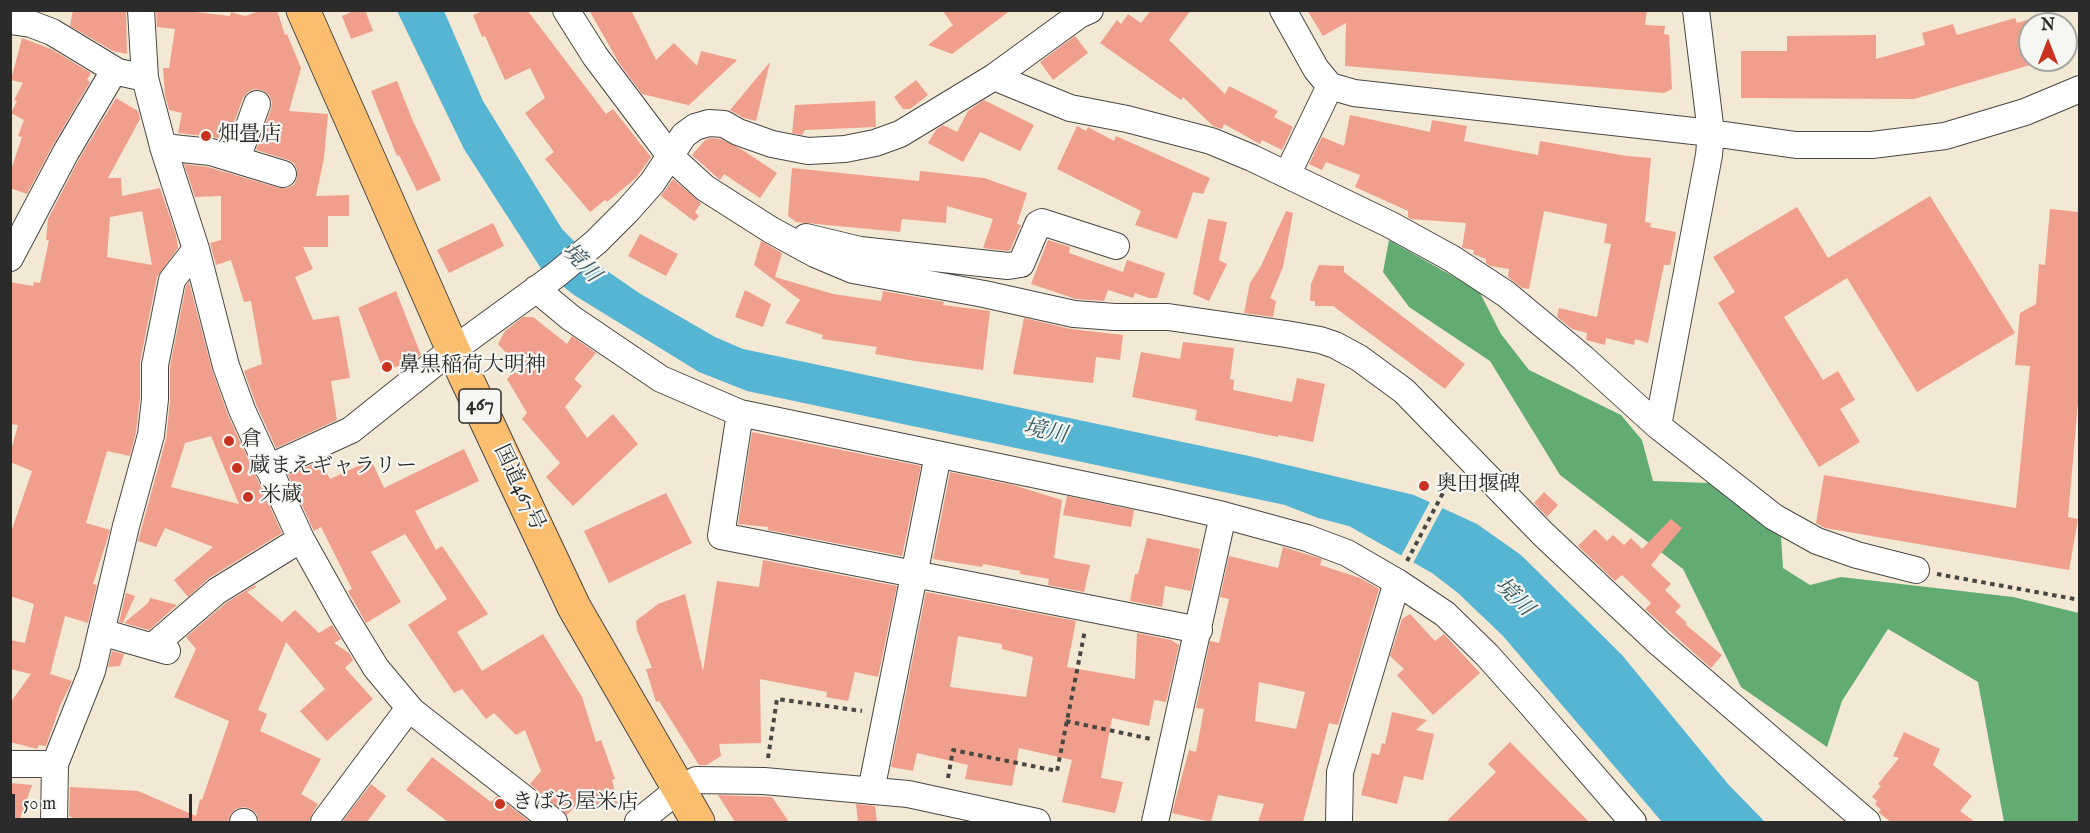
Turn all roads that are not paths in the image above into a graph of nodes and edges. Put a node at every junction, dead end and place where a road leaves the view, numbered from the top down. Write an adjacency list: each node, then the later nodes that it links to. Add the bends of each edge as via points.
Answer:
1 (141, 10): 10 (street)
2 (303, 10): 25 (highway, 国道467号 / 467)
3 (566, 10): 16 (street, via 595,56)
4 (1282, 10): 11 (street)
5 (1696, 10): 14 (street)
6 (1080, 12): 9 (street)
7 (10, 21): 8 (street, via 52,32)
8 (118, 72): 10 (street); 23 (street, via 111,76 66,152)
9 (994, 77): 16 (street, via 900,134 875,143 808,151 772,144 724,124 709,123 684,135); 19 (street, via 1070,108 1211,141)
10 (145, 78): 15 (street)
11 (1330, 86): 14 (street, via 1354,93); 19 (street)
12 (2079, 89): 14 (street, via 1982,126 1909,141 1796,145)
13 (257, 104): 17 (street)
14 (1711, 133): 27 (street)
15 (163, 147): 17 (street); 22 (street)
16 (671, 157): 20 (street, via 705,188); 24 (street, via 596,242)
17 (237, 159): 18 (street)
18 (283, 174)
19 (1287, 175): 27 (street, via 1389,224 1506,294)
20 (771, 230): 21 (street, via 860,250 1008,266 1021,264 1042,222); 51 (street, via 853,270 1074,314 1168,317 1335,345 1378,370 1404,391 1543,534 1641,627)
21 (1116, 246)
22 (196, 249): 29 (street, via 225,366); 36 (street, via 172,280 154,365 151,435)
23 (10, 258)
24 (536, 290): 25 (street); 26 (street, via 604,342 661,378)
25 (453, 350): 29 (street, via 351,430); 40 (highway, 国道467号 / 467, via 574,607)
26 (740, 413): 28 (street); 33 (street, via 721,536)
27 (1658, 426): 32 (street, via 1774,517 1817,541)
28 (938, 455): 30 (street); 33 (street)
29 (268, 468): 31 (street)
30 (1223, 515): 34 (street, via 1347,553); 35 (street)
31 (301, 538): 36 (street, via 217,591 162,649); 37 (street, via 376,668)
32 (1916, 570)
33 (914, 575): 35 (street); 41 (street)
34 (1397, 582): 49 (street, via 1340,772); 50 (street, via 1445,614 1487,655)
35 (1199, 630): 48 (street)
36 (101, 632): 39 (street, via 92,671)
37 (409, 708): 43 (street); 44 (street)
38 (10, 764): 39 (street)
39 (56, 765): 42 (street)
40 (678, 790): 41 (street, via 696,780 764,781); 45 (street); 46 (highway, 国道467号 / 467)
41 (872, 791): 47 (street, via 908,794)
42 (54, 822)
43 (324, 822)
44 (554, 822)
45 (638, 822)
46 (698, 822)
47 (1037, 822)
48 (1150, 822)
49 (1339, 822)
50 (1632, 822)
51 (1867, 822)

